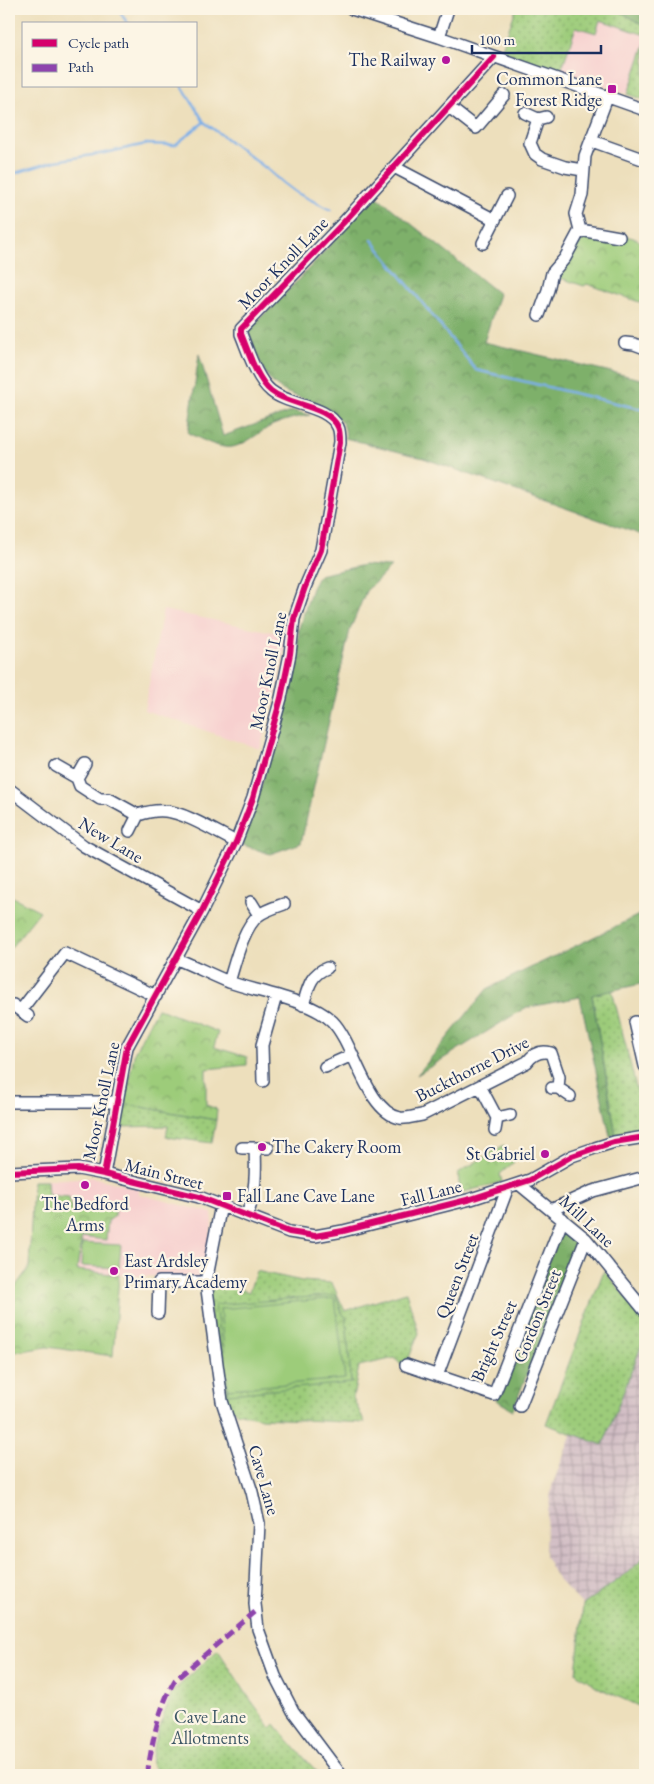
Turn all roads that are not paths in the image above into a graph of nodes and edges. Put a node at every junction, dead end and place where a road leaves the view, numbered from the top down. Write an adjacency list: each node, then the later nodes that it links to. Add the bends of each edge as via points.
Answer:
1 (352, 9): 3 (street)
2 (448, 9): 3 (street)
3 (439, 37): 4 (street)
4 (494, 56): 6 (street); 7 (street, Moor Knoll Lane)
5 (504, 95): 7 (street, via 476,128)
6 (608, 95): 8 (street); 10 (street)
7 (449, 107): 12 (street, Moor Knoll Lane)
8 (645, 110)
9 (525, 113): 13 (street, via 542,118 530,143 535,154 551,163)
10 (592, 141): 11 (street); 13 (street)
11 (645, 160)
12 (394, 167): 15 (street); 28 (street, Moor Knoll Lane, via 240,330 263,382 271,391 326,414 339,428 340,442 321,550 296,614 281,698 253,798)
13 (583, 170): 16 (street, via 582,196 576,214)
14 (507, 196): 15 (street)
15 (495, 220): 18 (street)
16 (580, 230): 17 (street); 19 (street, via 565,258 552,273)
17 (619, 237)
18 (483, 243)
19 (539, 316)
20 (625, 343): 21 (street)
21 (645, 348)
22 (86, 764): 24 (street)
23 (56, 766): 24 (street)
24 (77, 778): 26 (street, via 80,786)
25 (9, 789): 31 (street, New Lane, via 84,846)
26 (138, 815): 27 (street); 28 (street, via 167,811)
27 (130, 831)
28 (236, 842): 31 (street, Moor Knoll Lane)
29 (250, 902): 32 (street)
30 (284, 904): 32 (street)
31 (202, 912): 33 (street, Moor Knoll Lane)
32 (259, 916): 35 (street, via 245,935)
33 (177, 959): 35 (street, Buckthorne Drive); 36 (street, Moor Knoll Lane)
34 (327, 968): 38 (street, via 314,976)
35 (229, 982): 37 (street, Buckthorne Drive)
36 (156, 996): 39 (street, via 65,953); 48 (street, Moor Knoll Lane, via 127,1047)
37 (276, 996): 38 (street, Buckthorne Drive); 44 (street, via 256,1060)
38 (303, 1005): 41 (street, Buckthorne Drive, via 330,1019 340,1030)
39 (21, 1010)
40 (635, 1022): 42 (street)
41 (352, 1055): 43 (street); 45 (street, Buckthorne Drive, via 379,1104 400,1118 422,1115)
42 (645, 1066)
43 (325, 1067)
44 (263, 1081)
45 (480, 1086): 46 (street, Buckthorne Drive, via 538,1053 554,1050 559,1077 555,1088); 50 (street)
46 (570, 1096)
47 (9, 1102): 48 (street)
48 (116, 1102): 57 (street, Moor Knoll Lane)
49 (510, 1115): 50 (street)
50 (498, 1118): 51 (street)
51 (495, 1130)
52 (645, 1137): 59 (street, Fall Lane, via 614,1142 572,1156)
53 (242, 1148): 54 (street)
54 (255, 1148): 55 (street); 62 (street, via 254,1198)
55 (268, 1148)
56 (9, 1172): 57 (street, Main Street, via 78,1170)
57 (104, 1174): 60 (street, Main Street)
58 (645, 1176): 61 (street, via 593,1191)
59 (514, 1186): 61 (street, Mill Lane); 62 (street, Fall Lane, via 315,1236 289,1232); 69 (street, Queen Street)
60 (221, 1205): 62 (street, Fall Lane); 65 (street, Cave Lane)
61 (551, 1210): 63 (street, Mill Lane)
62 (247, 1216)
63 (563, 1219): 64 (street, Mill Lane); 69 (street, Bright Street, via 494,1396)
64 (586, 1239): 66 (street, Mill Lane); 70 (street, Gordon Street)
65 (206, 1282): 67 (street, via 159,1282); 71 (street, Cave Lane, via 222,1401 252,1492 259,1524 255,1604 258,1629 275,1676 294,1711)
66 (645, 1311)
67 (158, 1313)
68 (406, 1366): 69 (street, Bright Street)
69 (438, 1376)
70 (520, 1406)
71 (341, 1775)

